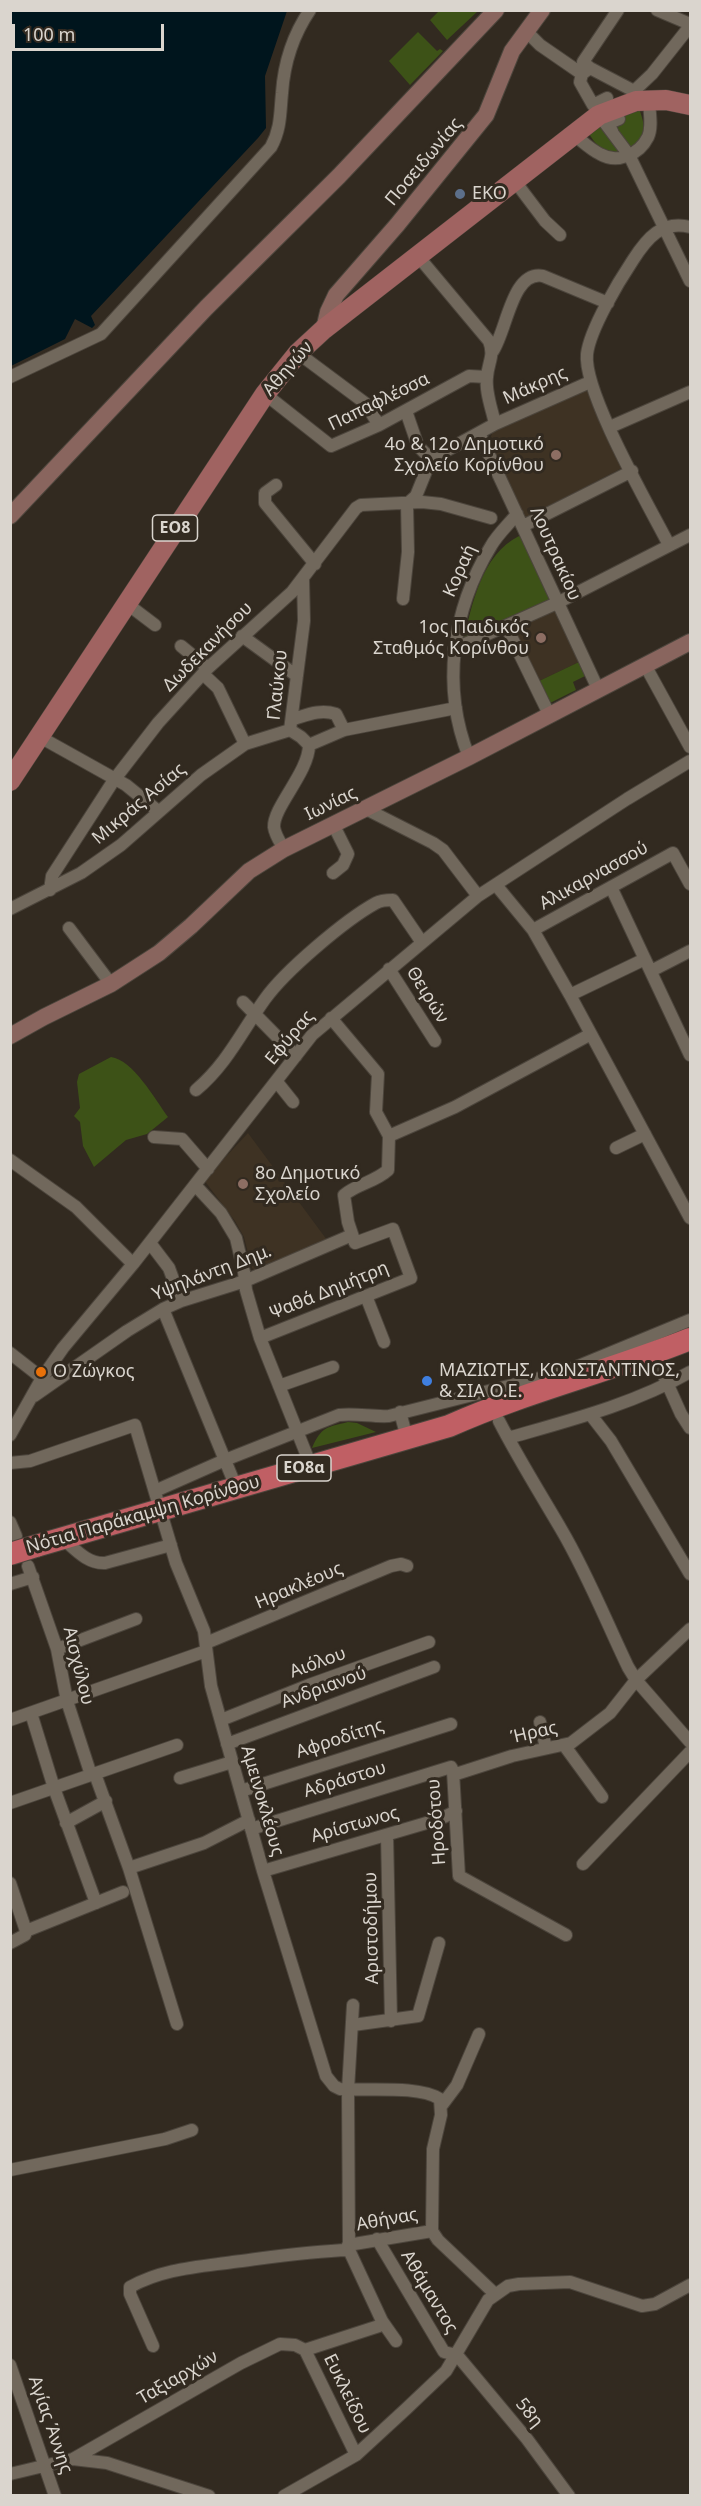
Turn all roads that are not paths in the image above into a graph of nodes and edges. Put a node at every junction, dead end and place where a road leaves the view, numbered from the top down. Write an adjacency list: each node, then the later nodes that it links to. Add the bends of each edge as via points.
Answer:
1 (310, 10): 26 (street, via 292,44 278,135 271,147 101,334)
2 (496, 10): 41 (street)
3 (542, 10): 7 (street, Ποσειδωνίας)
4 (618, 10): 8 (street, via 584,58)
5 (657, 10): 6 (street)
6 (690, 25): 9 (street)
7 (526, 31): 8 (street, via 540,45); 23 (street, Ποσειδωνίας, via 502,70 486,115 336,295)
8 (586, 71): 9 (street); 11 (street, via 580,82 593,105)
9 (639, 97): 10 (main road, Αθηνών / ΕΟ8); 11 (main road, Αθηνών / ΕΟ8); 15 (street, via 648,136)
10 (690, 105)
11 (603, 107): 13 (street); 14 (main road, Αθηνών / ΕΟ8)
12 (619, 119): 13 (street, via 607,124)
13 (613, 132): 15 (street)
14 (573, 134): 15 (street, via 601,155 614,159); 16 (main road, Αθηνών / ΕΟ8)
15 (629, 155): 17 (street)
16 (514, 180): 19 (street); 20 (main road, Αθηνών / ΕΟ8)
17 (664, 227): 18 (street); 21 (street); 22 (street, via 641,247)
18 (690, 227)
19 (560, 235)
20 (417, 255): 23 (main road, Αθηνών / ΕΟ8); 24 (street, via 489,341)
21 (690, 281)
22 (608, 303): 24 (street, via 543,276 527,278 519,286); 28 (street, via 587,354)
23 (324, 329): 25 (main road, Αθηνών / ΕΟ8)
24 (493, 351): 27 (street)
25 (298, 353): 30 (main road, Αθηνών / ΕΟ8); 33 (street, via 365,403)
26 (10, 377)
27 (487, 377): 31 (street, Παπαφλέσσα, via 469,376); 32 (street)
28 (590, 382): 32 (street, Μάκρης); 34 (street)
29 (690, 392): 34 (street)
30 (265, 394): 33 (street, Παπαφλέσσα, via 331,446); 49 (main road, Αθηνών / ΕΟ8)
31 (406, 411): 33 (street, Παπαφλέσσα); 36 (street, via 418,446)
32 (495, 424): 35 (street, Μάκρης)
33 (379, 425)
34 (610, 427): 37 (street)
35 (479, 433): 36 (street, Μάκρης); 40 (street, Λουτρακίου)
36 (431, 459): 39 (street, via 416,496)
37 (632, 471): 43 (street); 45 (street)
38 (276, 486): 46 (street, via 265,494 265,503)
39 (407, 504): 42 (street, Δωδεκανήσου, via 441,504); 46 (street, Δωδεκανήσου, via 356,508); 48 (street, via 408,552)
40 (517, 514): 43 (street, Λουτρακίου); 56 (street, Κοραή, via 491,545 462,607)
41 (10, 516)
42 (491, 518)
43 (523, 526): 50 (street, Λουτρακίου)
44 (690, 535): 45 (street)
45 (669, 545): 50 (street)
46 (315, 564): 47 (street, Δωδεκανήσου)
47 (303, 578): 53 (street, Δωδεκανήσου); 59 (street, Γλαύκου, via 304,621)
48 (402, 599)
49 (126, 603): 51 (street); 65 (main road, Αθηνών / ΕΟ8)
50 (556, 603): 52 (street); 60 (street, Λουτρακίου)
51 (154, 625)
52 (506, 626): 56 (street); 62 (street)
53 (242, 636): 58 (street, Δωδεκανήσου); 59 (street)
54 (690, 642): 57 (street, Ιωνίας)
55 (181, 646): 58 (street)
56 (454, 649): 61 (street, Κοραή)
57 (645, 665): 60 (street, Ιωνίας); 68 (street)
58 (206, 671): 66 (street); 71 (street, Δωδεκανήσου, via 158,723)
59 (297, 676): 63 (street, Γλαύκου)
60 (598, 689): 62 (street, Ιωνίας)
61 (456, 708): 64 (street); 69 (street, Κοραή)
62 (549, 714): 69 (street, Ιωνίας)
63 (292, 725): 64 (street, Μικράς Ασίας, via 322,711 336,714); 66 (street, Μικράς Ασίας); 67 (street, Γλαύκου)
64 (344, 730): 67 (street)
65 (40, 737): 71 (street); 72 (main road, Αθηνών / ΕΟ8)
66 (245, 744): 74 (street, Μικράς Ασίας)
67 (309, 745): 76 (street, via 302,769 275,820 276,835)
68 (690, 747)
69 (469, 757): 73 (street, Ιωνίας)
70 (690, 761): 79 (street, Εφύρας)
71 (114, 780): 74 (street); 81 (street, Δωδεκανήσου, via 52,876)
72 (10, 781)
73 (366, 809): 75 (street, Ιωνίας); 82 (street, via 443,850)
74 (158, 811): 81 (street, Μικράς Ασίας, via 121,845)
75 (333, 824): 76 (street, Ιωνίας); 77 (street, via 348,854)
76 (284, 849): 90 (street, Ιωνίας, via 249,871 159,953)
77 (333, 873)
78 (690, 884): 80 (street, Αλικαρνασσού, via 673,853)
79 (496, 885): 82 (street, Εφύρας); 85 (street)
80 (610, 887): 85 (street, Αλικαρνασσού); 88 (street)
81 (50, 890): 83 (street, Μικράς Ασίας)
82 (478, 896): 86 (street, Εφύρας)
83 (10, 909)
84 (69, 928): 90 (street)
85 (533, 930): 91 (street)
86 (422, 941): 89 (street, Εφύρας); 93 (street, via 393,900 376,903 293,969)
87 (690, 951): 88 (street)
88 (648, 965): 91 (street); 97 (street)
89 (389, 969): 94 (street, Εφύρας); 98 (street, Θειρών)
90 (111, 984): 96 (street, Ιωνίας)
91 (570, 995): 95 (street)
92 (243, 1002): 93 (street)
93 (256, 1015): 100 (street); 102 (street, via 223,1064)
94 (331, 1018): 100 (street, Εφύρας); 105 (street, via 378,1074 376,1112)
95 (591, 1034): 104 (street); 105 (street, via 455,1107)
96 (10, 1036)
97 (686, 1039): 99 (street)
98 (435, 1041)
99 (690, 1054)
100 (296, 1056): 101 (street, Εφύρας)
101 (277, 1082): 103 (street); 109 (street, Εφύρας)
102 (196, 1090)
103 (293, 1102)
104 (645, 1134): 107 (street); 111 (street)
105 (389, 1136): 112 (street, via 388,1170 344,1195)
106 (154, 1137): 109 (street, via 182,1139)
107 (616, 1148)
108 (10, 1160): 114 (street, via 76,1207)
109 (208, 1168): 110 (street, Εφύρας)
110 (196, 1186): 113 (street, Εφύρας); 115 (street, via 229,1224)
111 (690, 1218)
112 (351, 1235): 115 (street, Υψηλάντη Δημ.); 116 (street, Ψαθά Δημήτρη, via 355,1243 393,1229 411,1278)
113 (150, 1243): 114 (street, Εφύρας); 117 (street, via 170,1268)
114 (134, 1264): 128 (street, Εφύρας)
115 (245, 1281): 117 (street, Υψηλάντη Δημ.); 120 (street)
116 (366, 1296): 120 (street, Ψαθά Δημήτρη); 122 (street)
117 (181, 1301): 118 (street, Υψηλάντη Δημ.)
118 (163, 1310): 131 (street, Υψηλάντη Δημ.); 140 (street)
119 (690, 1320): 127 (street)
120 (260, 1338): 130 (street)
121 (690, 1339): 127 (highway, Νότια Παράκαμψη Κορίνθου / ΕΟ8α, via 638,1360)
122 (384, 1342)
123 (10, 1353): 128 (street)
124 (690, 1355): 136 (highway, Νότια Παράκαμψη Κορίνθου / ΕΟ8α)
125 (333, 1367): 130 (street)
126 (690, 1372): 129 (street)
127 (566, 1377): 132 (street); 134 (highway, Νότια Παράκαμψη Κορίνθου / ΕΟ8α)
128 (42, 1378): 131 (street, Εφύρας)
129 (666, 1380): 133 (street, via 646,1395); 135 (street)
130 (279, 1386): 137 (street)
131 (33, 1397): 138 (street, Εφύρας)
132 (400, 1412): 137 (street, via 372,1417 339,1415); 139 (street)
133 (590, 1414): 136 (street); 150 (street, via 611,1441)
134 (449, 1426): 136 (highway, Νότια Παράκαμψη Κορίνθου / ΕΟ8α); 139 (highway, Νότια Παράκαμψη Κορίνθου / ΕΟ8α)
135 (690, 1428)
136 (504, 1429): 158 (street, via 561,1530)
137 (297, 1432): 140 (street); 142 (street)
138 (10, 1435)
139 (407, 1438): 142 (highway, Νότια Παράκαμψη Κορίνθου / ΕΟ8α)
140 (225, 1460): 143 (street); 144 (street)
141 (10, 1463): 144 (street, Αμεινοκλέους, via 30,1461 135,1425)
142 (311, 1466): 143 (highway, Νότια Παράκαμψη Κορίνθου / ΕΟ8α)
143 (236, 1487): 144 (highway, Νότια Παράκαμψη Κορίνθου / ΕΟ8α)
144 (157, 1500): 146 (highway, Νότια Παράκαμψη Κορίνθου / ΕΟ8α); 147 (street, Αμεινοκλέους)
145 (10, 1522): 148 (street, Αισχύλου)
146 (62, 1538): 147 (street, via 97,1564); 148 (highway, Νότια Παράκαμψη Κορίνθου / ΕΟ8α)
147 (171, 1545): 155 (street, Αμεινοκλέους, via 200,1619)
148 (25, 1556): 151 (street); 156 (street, Αισχύλου)
149 (407, 1566): 155 (street, Ηρακλέους, via 391,1566)
150 (690, 1574)
151 (10, 1584)
152 (136, 1619): 156 (street)
153 (690, 1629): 158 (street, Ήρας)
154 (429, 1642): 162 (street, Αιόλου)
155 (206, 1647): 159 (street, Ηρακλέους); 162 (street, Αμεινοκλέους)
156 (57, 1648): 159 (street, Αισχύλου)
157 (434, 1667): 166 (street, Ανδριανού)
158 (636, 1680): 165 (street); 168 (street, Ήρας, via 610,1713)
159 (67, 1701): 160 (street, Ηρακλέους); 173 (street, Αισχύλου)
160 (31, 1713): 161 (street, Ηρακλέους); 175 (street)
161 (10, 1720)
162 (221, 1720): 166 (street, Αμεινοκλέους)
163 (540, 1722): 169 (street)
164 (451, 1724): 176 (street, Αφροδίτης)
165 (690, 1742)
166 (227, 1744): 171 (street, Αμεινοκλέους)
167 (177, 1745): 173 (street)
168 (564, 1745): 169 (street, Ήρας); 177 (street)
169 (546, 1749): 172 (street, Ήρας)
170 (690, 1752): 184 (street)
171 (232, 1762): 174 (street); 176 (street, Αμεινοκλέους)
172 (452, 1771): 180 (street, Ηροδότου); 182 (street, Αδράστου)
173 (93, 1774): 175 (street); 178 (street, Αισχύλου)
174 (180, 1778)
175 (54, 1788): 179 (street); 181 (street)
176 (241, 1791): 182 (street, Αμεινοκλέους)
177 (602, 1797)
178 (106, 1801): 181 (street); 185 (street, Αισχύλου)
179 (10, 1803)
180 (456, 1812): 183 (street, Αρίστωνος); 191 (street, Ηροδότου, via 459,1876)
181 (66, 1823): 189 (street)
182 (250, 1825): 185 (street, Αδράστου); 186 (street, Αμεινοκλέους)
183 (387, 1835): 186 (street, Αρίστωνος); 195 (street, Αριστοδήμου)
184 (583, 1864)
185 (129, 1868): 196 (street, Αισχύλου)
186 (263, 1871): 199 (street, Αμεινοκλέους, via 326,2076 334,2086)
187 (10, 1883): 190 (street)
188 (123, 1892): 189 (street)
189 (96, 1903): 190 (street)
190 (26, 1931): 192 (street)
191 (566, 1935)
192 (10, 1942)
193 (439, 1943): 195 (street, via 418,2016)
194 (353, 2005): 197 (street)
195 (391, 2021): 197 (street)
196 (177, 2024)
197 (353, 2025): 199 (street)
198 (479, 2034): 200 (street, via 458,2085)
199 (348, 2090): 200 (street, via 412,2092 435,2096); 205 (street)
200 (442, 2104): 203 (street, via 433,2149)
201 (192, 2130): 202 (street)
202 (10, 2170)
203 (432, 2231): 204 (street, Αθήνας); 207 (street)
204 (377, 2239): 205 (street, Αθήνας); 212 (street, Αθάμαντος, via 444,2352)
205 (348, 2247): 208 (street); 210 (street, Αθήνας, via 167,2272 130,2287)
206 (690, 2285): 207 (street, via 655,2304 642,2306 570,2282 519,2284)
207 (495, 2294): 212 (street)
208 (382, 2321): 209 (street); 211 (street, via 379,2326)
209 (396, 2341)
210 (153, 2346)
211 (305, 2350): 214 (street, Ευκλείδου); 215 (street, Ταξιαρχών, via 280,2344)
212 (457, 2355): 214 (street, via 446,2371); 221 (street, 58η)
213 (10, 2365): 216 (street, Αγίας Άννης)
214 (356, 2455): 220 (street)
215 (73, 2460): 216 (street); 219 (street, via 107,2463)
216 (45, 2464): 217 (street); 218 (street, Αγίας Άννης)
217 (10, 2474)
218 (55, 2496)
219 (209, 2496)
220 (284, 2496)
221 (569, 2496)

